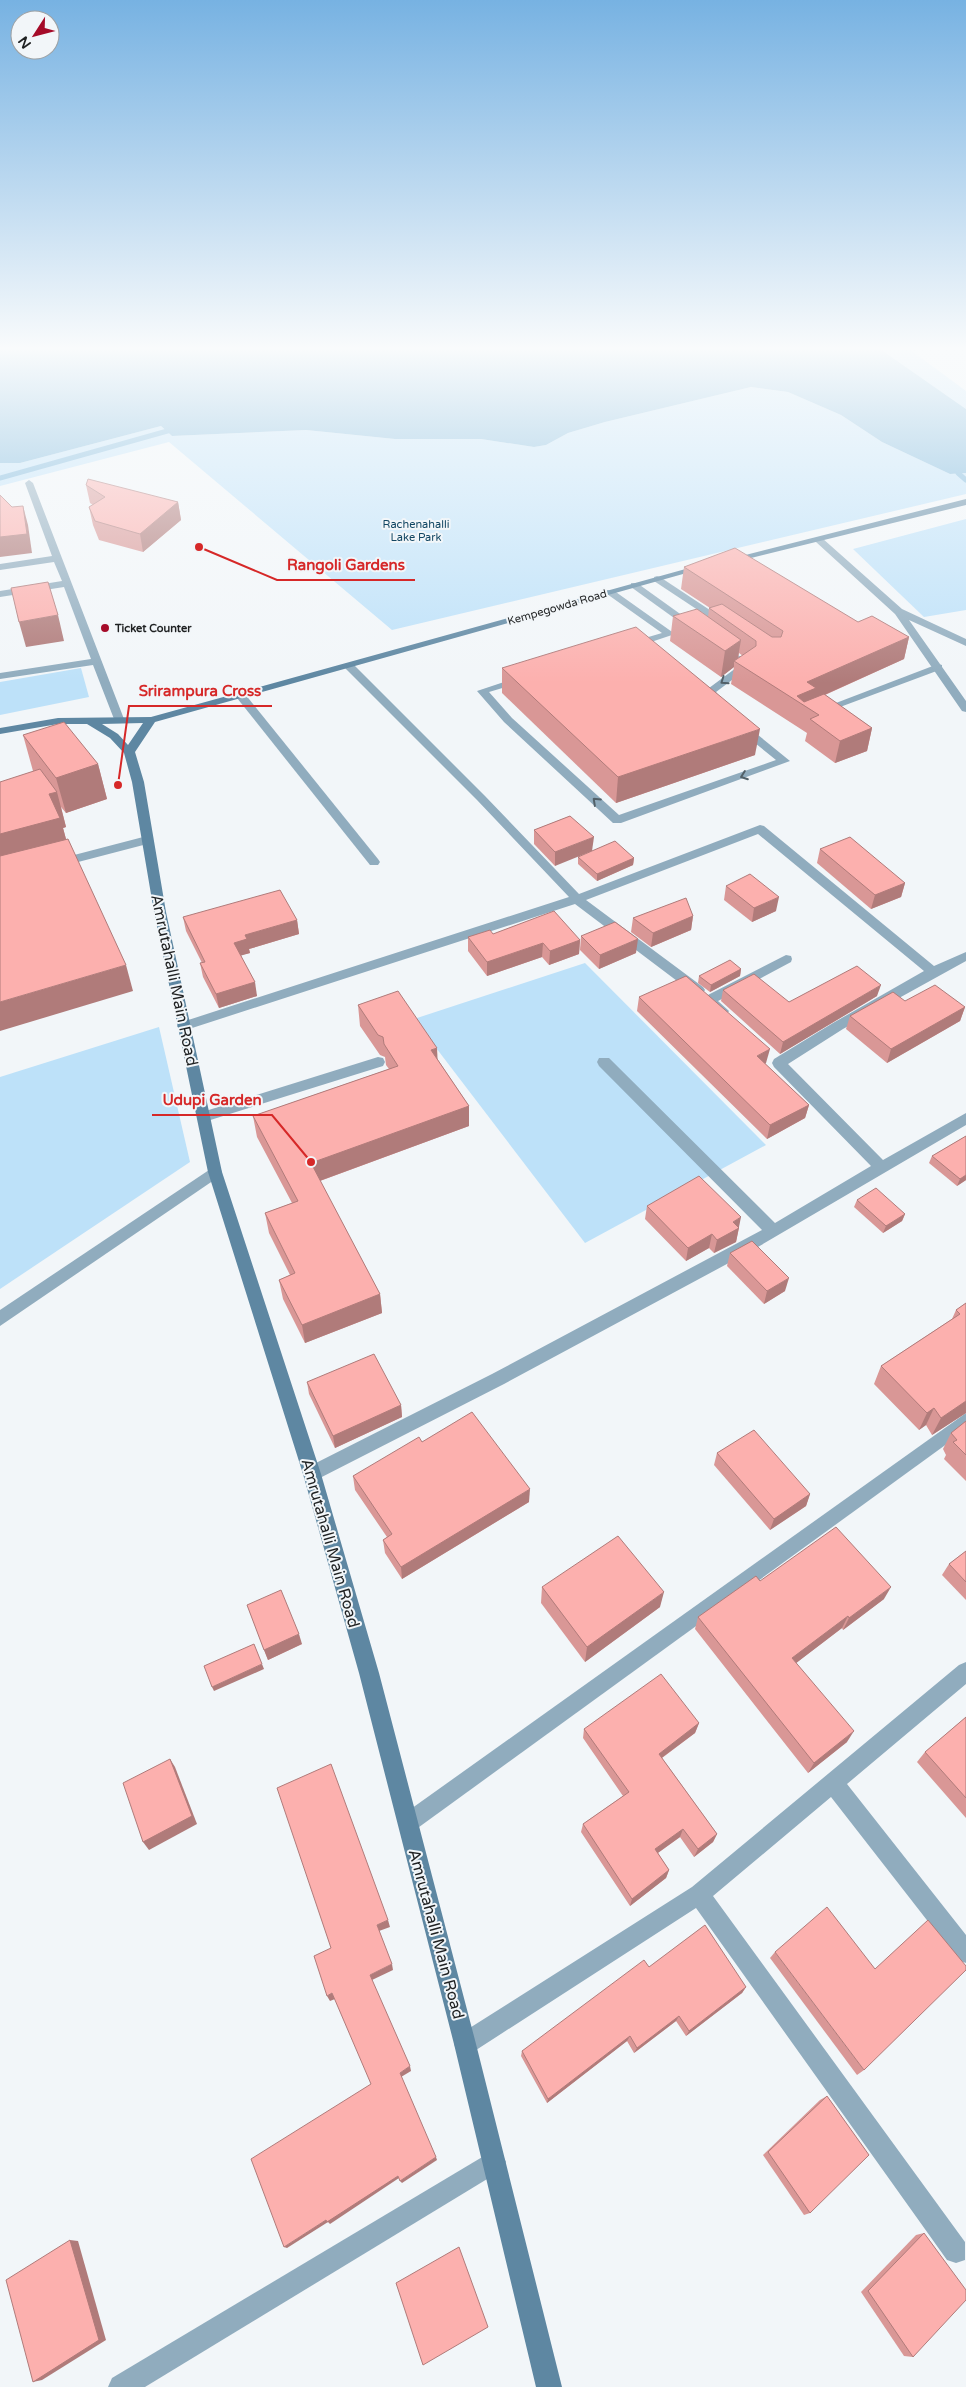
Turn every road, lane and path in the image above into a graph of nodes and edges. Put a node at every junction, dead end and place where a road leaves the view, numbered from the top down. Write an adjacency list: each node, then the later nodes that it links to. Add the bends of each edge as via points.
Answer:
1 (29, 483): 4 (street)
2 (966, 502): 3 (street, Kempegowda Road)
3 (819, 540): 6 (street, Kempegowda Road); 11 (street)
4 (59, 558): 5 (street); 7 (street)
5 (0, 567)
6 (657, 578): 8 (street, Kempegowda Road); 12 (street)
7 (68, 583): 10 (street); 17 (street)
8 (634, 585): 9 (street, Kempegowda Road); 13 (street, via 696,628)
9 (610, 592): 13 (street); 18 (street, Kempegowda Road)
10 (0, 594)
11 (899, 612): 15 (street); 19 (street)
12 (735, 630)
13 (670, 634): 16 (street)
14 (714, 641): 20 (street, one-way to 20, via 747,665 710,691 731,719 784,761 617,820 508,720 482,691)
15 (966, 643)
16 (622, 648)
17 (97, 661): 21 (street); 25 (street)
18 (349, 666): 22 (street, Kempegowda Road); 33 (street)
19 (938, 667): 23 (street); 24 (street)
20 (537, 674)
21 (0, 676)
22 (241, 696): 27 (street, Kempegowda Road); 31 (street)
23 (966, 709)
24 (808, 716)
25 (119, 719): 26 (street, Kempegowda Road); 27 (street, Kempegowda Road)
26 (87, 720): 28 (street, Kempegowda Road, via 58,721); 29 (street, via 114,736)
27 (151, 720): 29 (street)
28 (0, 731)
29 (130, 752): 30 (street, Amrutahalli Main Road)
30 (147, 840): 32 (street); 39 (street, Amrutahalli Main Road)
31 (374, 862)
32 (46, 866)
33 (577, 899): 36 (street, via 760,829); 37 (street); 39 (street)
34 (966, 956): 36 (street)
35 (786, 959): 37 (street)
36 (933, 972): 44 (street, via 775,1060)
37 (709, 1000): 38 (street)
38 (730, 1019)
39 (184, 1026): 42 (street, Amrutahalli Main Road)
40 (378, 1062): 42 (street)
41 (604, 1062): 46 (street)
42 (204, 1117): 45 (street, Amrutahalli Main Road)
43 (966, 1118): 44 (street)
44 (882, 1168): 46 (street)
45 (215, 1172): 47 (street); 49 (street, Amrutahalli Main Road)
46 (773, 1231): 49 (street, via 498,1379)
47 (0, 1319)
48 (966, 1420): 52 (street)
49 (312, 1474): 52 (street, Amrutahalli Main Road)
50 (965, 1675): 51 (street)
51 (832, 1782): 53 (street); 54 (street)
52 (408, 1823): 55 (street, Amrutahalli Main Road)
53 (699, 1894): 55 (street); 57 (street)
54 (966, 1952)
55 (465, 2044): 56 (street, Amrutahalli Main Road)
56 (494, 2162): 58 (street); 59 (street, Amrutahalli Main Road)
57 (956, 2251)
58 (121, 2387)
59 (549, 2387)

